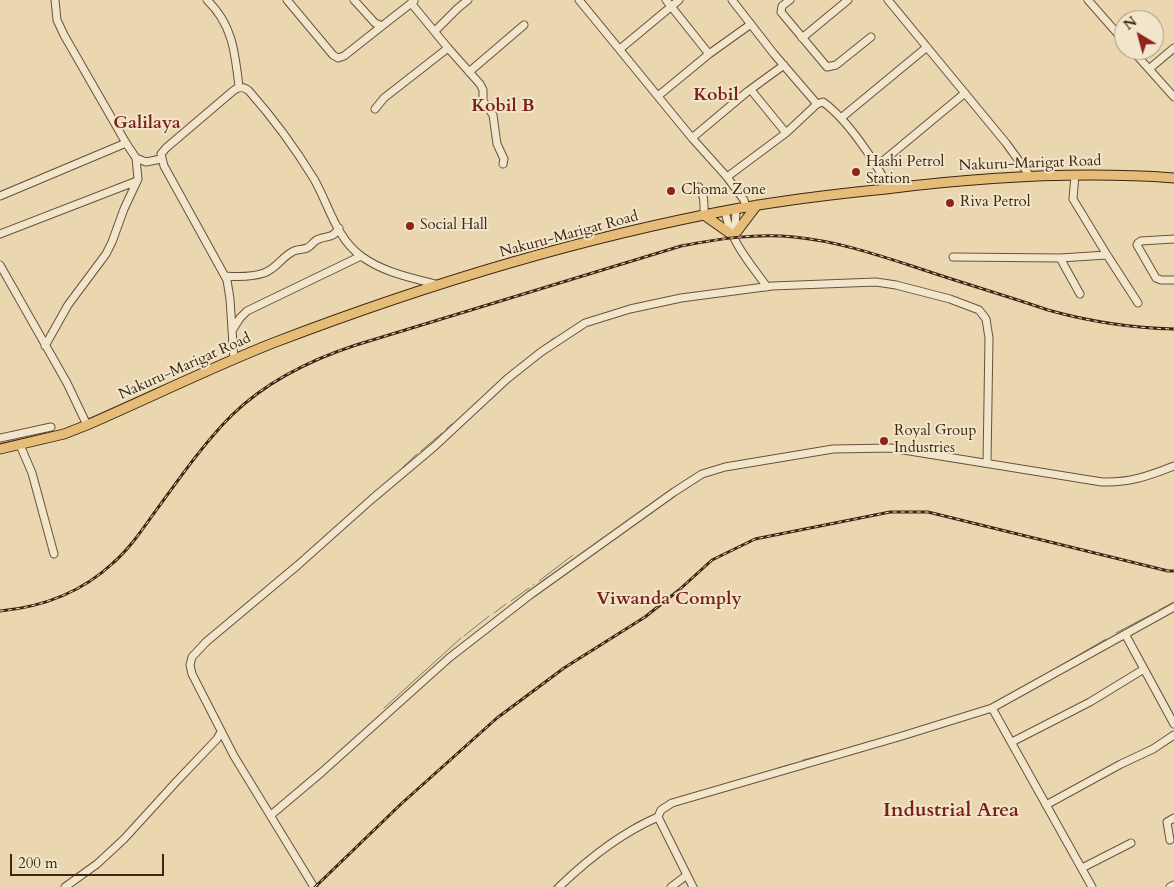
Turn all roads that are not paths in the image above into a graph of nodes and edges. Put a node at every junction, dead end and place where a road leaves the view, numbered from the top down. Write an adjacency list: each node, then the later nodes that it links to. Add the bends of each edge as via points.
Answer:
1 (55, 0): 42 (street, via 57,20)
2 (207, 0): 32 (street, via 230,36)
3 (286, 0): 18 (street, via 338,58)
4 (354, 0): 18 (street, via 375,23)
5 (468, 0): 20 (street)
6 (590, 0): 14 (street)
7 (679, 0): 15 (street)
8 (732, 0): 16 (street)
9 (790, 0): 22 (street, via 782,6 781,12)
10 (848, 0): 22 (street)
11 (888, 0): 23 (street)
12 (1088, 0): 19 (street)
13 (413, 1): 18 (street); 20 (street)
14 (581, 3): 26 (street)
15 (669, 3): 26 (street); 27 (street)
16 (751, 24): 27 (street); 29 (street)
17 (524, 25): 31 (street)
18 (382, 26)
19 (1114, 30)
20 (435, 31): 24 (street)
21 (871, 37): 22 (street, via 833,67 827,67)
22 (802, 38)
23 (926, 47): 34 (street); 39 (street)
24 (448, 48): 31 (street); 38 (street, via 384,98)
25 (1174, 48): 30 (street)
26 (620, 50): 35 (street)
27 (709, 54): 35 (street)
28 (1141, 60): 30 (street)
29 (784, 65): 33 (street); 37 (street)
30 (1149, 69): 36 (street)
31 (470, 72): 45 (street, via 483,90 483,101 493,116)
32 (239, 87): 44 (street, via 166,148); 60 (street, via 249,91 286,137 314,180)
33 (751, 90): 40 (street); 41 (street)
34 (965, 93): 46 (street); 48 (street)
35 (658, 96): 41 (street)
36 (1174, 97)
37 (817, 104): 39 (street, via 823,102); 40 (street)
38 (375, 109)
39 (841, 118): 46 (street)
40 (786, 134): 49 (street)
41 (692, 138): 49 (street)
42 (126, 143): 43 (street); 54 (street)
43 (136, 158): 44 (street, via 146,162); 51 (street)
44 (161, 159): 69 (street)
45 (503, 164)
46 (877, 166): 53 (street)
47 (1075, 175): 48 (main road, Nakuru-Marigat Road); 50 (main road, Nakuru-Marigat Road); 64 (street, via 1073,199)
48 (1030, 176): 53 (main road, Nakuru-Marigat Road, via 941,181)
49 (727, 177): 56 (street)
50 (1174, 178)
51 (137, 181): 61 (street); 76 (street, via 106,254 68,305)
52 (700, 187): 59 (street)
53 (889, 188): 55 (main road, Nakuru-Marigat Road, via 826,194)
54 (0, 196)
55 (757, 206): 56 (main road, Nakuru-Marigat Road); 62 (main road)
56 (746, 208): 57 (main road, Nakuru-Marigat Road)
57 (736, 209): 58 (main road, Nakuru-Marigat Road); 62 (street)
58 (725, 211): 59 (main road, Nakuru-Marigat Road); 62 (street)
59 (704, 215): 62 (main road); 71 (main road, Nakuru-Marigat Road, via 591,242)
60 (339, 228): 65 (street, via 348,246); 69 (street, via 329,238 318,239 308,248 292,252 267,272)
61 (0, 234)
62 (733, 236): 72 (street)
63 (1174, 239): 70 (street, via 1141,241 1137,245 1156,278)
64 (1107, 255): 67 (street); 74 (street)
65 (361, 256): 71 (street, via 389,271); 75 (street, via 247,311)
66 (953, 257): 67 (street)
67 (1060, 258): 73 (street)
68 (0, 265): 76 (street)
69 (225, 276): 75 (street)
70 (1174, 280)
71 (440, 285): 77 (main road, Nakuru-Marigat Road)
72 (767, 287): 83 (street, via 876,282 950,299 981,311 986,319 988,338); 91 (street, via 681,298 592,320 559,339 507,379 435,446 196,651 190,665 192,674)
73 (1080, 294)
74 (1138, 303)
75 (232, 331): 77 (street)
76 (46, 346): 78 (street)
77 (234, 360): 78 (main road, Nakuru-Marigat Road)
78 (86, 425): 81 (main road, Nakuru-Marigat Road)
79 (51, 427): 80 (street)
80 (0, 438)
81 (20, 445): 82 (main road, Nakuru-Marigat Road); 85 (street, via 32,473)
82 (0, 449)
83 (987, 463): 84 (street, via 1116,483 1146,477); 95 (street, via 891,448 833,449 725,467 702,474 530,595 449,658)
84 (1174, 466)
85 (54, 554)
86 (1174, 607): 87 (street)
87 (1125, 634): 88 (street); 89 (street)
88 (1144, 669): 90 (street); 93 (street, via 1090,702)
89 (992, 708): 93 (street); 96 (street, via 672,803 660,810)
90 (1174, 724)
91 (221, 732): 95 (street); 103 (street, via 124,839 97,864)
92 (1174, 735): 94 (street)
93 (1012, 742): 94 (street)
94 (1046, 805): 100 (street)
95 (271, 814): 104 (street)
96 (658, 816): 101 (street); 105 (street, via 615,841)
97 (1174, 818): 98 (street, via 1167,822)
98 (1170, 840)
99 (1131, 843): 100 (street)
100 (1082, 868): 108 (street)
101 (687, 875): 106 (street); 107 (street)
102 (1174, 885): 109 (street)
103 (64, 887)
104 (314, 887)
105 (559, 887)
106 (671, 887)
107 (693, 887)
108 (1092, 887)
109 (1170, 887)

